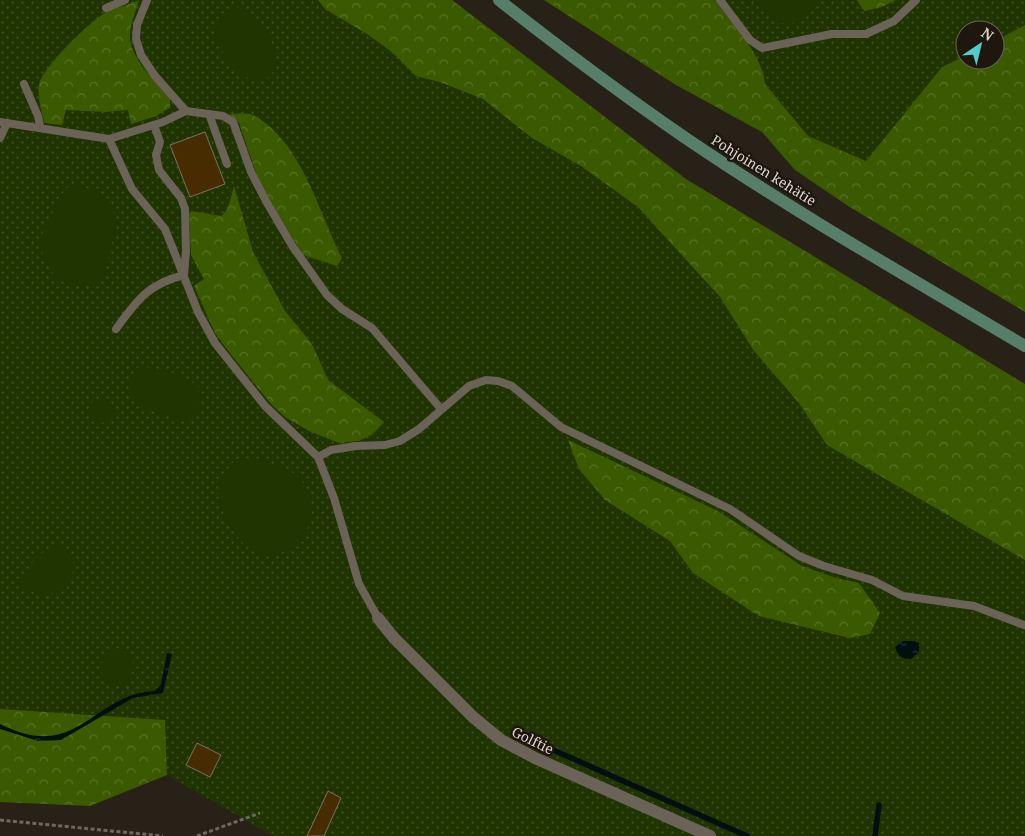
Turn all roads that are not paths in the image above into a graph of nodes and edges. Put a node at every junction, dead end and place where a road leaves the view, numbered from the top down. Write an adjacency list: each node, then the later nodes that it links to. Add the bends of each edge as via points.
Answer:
1 (125, 0): 6 (lane)
2 (146, 0): 8 (lane, via 137,25 136,39 141,55)
3 (498, 0): 18 (main road, Pohjoinen kehätie, via 688,139)
4 (720, 0): 5 (lane, via 750,40 762,48 832,34 866,34 894,21)
5 (916, 0)
6 (106, 8)
7 (24, 84): 12 (lane)
8 (186, 110): 9 (lane); 11 (lane)
9 (209, 114): 15 (lane); 19 (lane, via 223,116 233,122 251,172 267,203 327,295 372,328)
10 (4, 123): 12 (lane); 13 (lane)
11 (154, 125): 14 (lane); 16 (lane, via 160,142 156,155 159,170 181,198 184,209)
12 (40, 127): 14 (lane)
13 (0, 138)
14 (109, 139): 16 (lane, via 132,189 165,229)
15 (227, 164)
16 (184, 276): 17 (lane, via 145,292); 20 (lane, via 215,343 265,406)
17 (116, 329)
18 (1025, 346)
19 (441, 409): 20 (lane, via 400,441 331,450); 22 (lane, via 469,386 486,380 512,386 561,427 730,509 799,556 872,580 904,596 974,606)
20 (318, 457): 21 (lane, via 334,498 359,584)
21 (378, 618): 23 (street, Golftie, via 473,717 501,740)
22 (1024, 625)
23 (710, 836)

